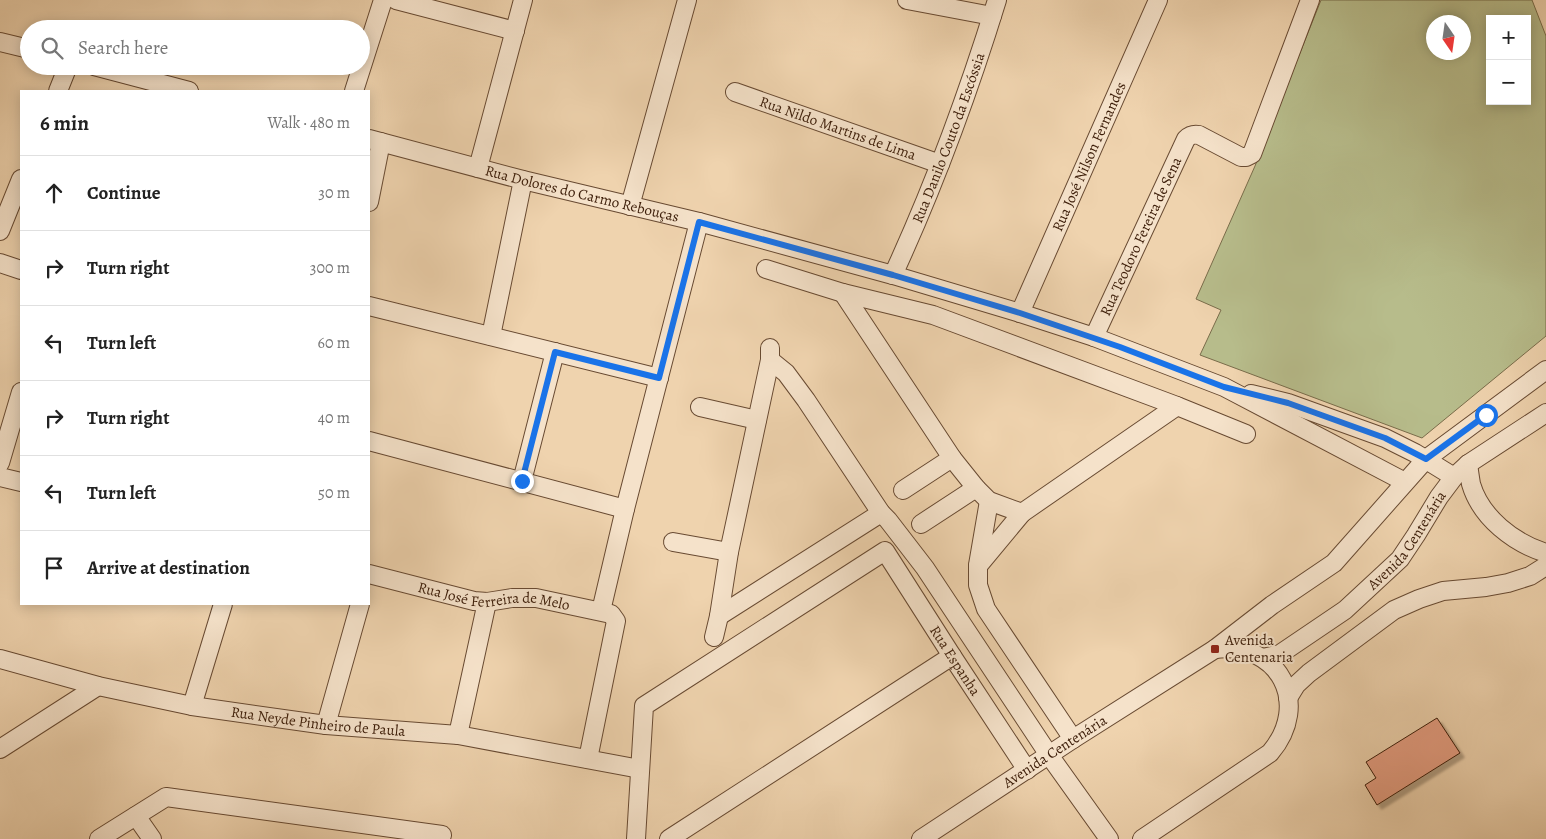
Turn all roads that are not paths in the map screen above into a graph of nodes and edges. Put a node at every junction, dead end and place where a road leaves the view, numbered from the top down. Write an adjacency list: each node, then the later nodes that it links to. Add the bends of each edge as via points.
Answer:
1 (383, 0): 10 (street)
2 (396, 0): 9 (street)
3 (523, 0): 9 (street)
4 (687, 0): 26 (street)
5 (907, 0): 8 (street)
6 (1158, 0): 35 (street, Rua José Nilson Fernandes)
7 (1310, 0): 37 (street, Rua Teodoro Fereira de Sena, via 1253,152 1250,156 1241,157 1194,134 1183,142)
8 (995, 8): 21 (street, Rua Danilo Couto da Escóssia)
9 (515, 31): 22 (street)
10 (370, 41)
11 (0, 42): 12 (street)
12 (20, 47)
13 (64, 75): 16 (street)
14 (127, 75): 17 (street)
15 (359, 75): 18 (street)
16 (58, 90)
17 (183, 90)
18 (354, 90)
19 (735, 92): 21 (street, Rua Nildo Martins de Lima)
20 (375, 141): 22 (street, Rua Dolores do Carmo Rebouças); 25 (street)
21 (940, 164): 32 (street, Rua Danilo Couto da Escóssia)
22 (478, 168): 23 (street, Rua Dolores do Carmo Rebouças)
23 (523, 180): 26 (street, Rua Dolores do Carmo Rebouças); 36 (street)
24 (20, 181): 28 (street)
25 (370, 192)
26 (630, 206): 27 (street, Rua Dolores do Carmo Rebouças)
27 (699, 222): 32 (street, Rua Dolores do Carmo Rebouças); 40 (street)
28 (0, 231)
29 (0, 263): 31 (street)
30 (766, 269): 33 (street)
31 (20, 270)
32 (893, 275): 35 (street, Rua Dolores do Carmo Rebouças)
33 (843, 293): 43 (street, via 933,315); 49 (street)
34 (370, 306): 36 (street)
35 (1020, 313): 37 (street, Rua Dolores do Carmo Rebouças)
36 (490, 336): 38 (street)
37 (1094, 338): 41 (street, Rua Dolores do Carmo Rebouças)
38 (555, 352): 40 (street); 55 (street)
39 (1546, 370): 50 (street, Avenida Centenária)
40 (659, 378): 61 (street)
41 (1224, 387): 50 (street, Rua Dolores do Carmo Rebouças, via 1288,403 1385,438); 57 (street, Rua Dolores do Carmo Rebouças)
42 (20, 395): 51 (street)
43 (1177, 406): 47 (street); 63 (street)
44 (700, 407): 46 (street)
45 (1546, 413): 52 (street, Avenida Centenária)
46 (757, 420): 62 (street, via 770,354 806,400); 66 (street)
47 (1246, 434)
48 (370, 441): 55 (street)
49 (952, 458): 58 (street); 59 (street)
50 (1426, 459): 54 (street, Rua Dolores do Carmo Rebouças); 57 (street, Avenida Centenária)
51 (0, 463)
52 (1468, 464): 54 (street, Avenida Centenária); 67 (street, via 1476,495 1497,525 1514,540)
53 (0, 477): 56 (street)
54 (1454, 477): 74 (street, Avenida Centenária, via 1400,559)
55 (522, 481): 61 (street)
56 (20, 482)
57 (1404, 482): 80 (street, Avenida Centenária, via 1334,563)
58 (976, 488): 60 (street); 64 (street)
59 (903, 490)
60 (989, 501): 63 (street); 68 (street)
61 (625, 509): 75 (street)
62 (881, 513): 76 (street); 81 (street, via 925,568)
63 (1022, 513): 68 (street)
64 (921, 524)
65 (673, 542): 66 (street)
66 (729, 552): 76 (street)
67 (1546, 553)
68 (978, 566): 79 (street, via 978,585 986,609)
69 (1546, 566): 77 (street, via 1530,576 1508,582 1443,591 1419,598 1394,610)
70 (370, 574): 71 (street, Rua José Ferreira de Melo)
71 (487, 602): 75 (street, Rua José Ferreira de Melo, via 536,598); 89 (street)
72 (223, 605): 87 (street)
73 (360, 605): 88 (street)
74 (1346, 610): 77 (street); 83 (street, Avenida Centenária, via 1280,654)
75 (601, 611): 93 (street, Rua José Ferreira de Melo, via 611,614 616,621)
76 (720, 616): 78 (street)
77 (1360, 634): 86 (street, via 1309,673)
78 (714, 637)
79 (1006, 638): 81 (street); 90 (street)
80 (1215, 648): 83 (street, via 1240,648); 90 (street, Avenida Centenária)
81 (981, 654): 92 (street)
82 (952, 656): 94 (street, Rua Espanha, via 885,551 644,706); 95 (street, Rua Espanha); 101 (street)
83 (1263, 658): 86 (street, via 1280,676)
84 (0, 659): 85 (street, Rua Neyde Pinheiro de Paula)
85 (98, 686): 87 (street, Rua Neyde Pinheiro de Paula); 91 (street)
86 (1288, 698): 104 (street, via 1288,722 1284,734 1270,753)
87 (192, 706): 88 (street, Rua Neyde Pinheiro de Paula)
88 (326, 725): 89 (street, Rua Neyde Pinheiro de Paula)
89 (458, 735): 93 (street, Rua Neyde Pinheiro de Paula)
90 (1073, 739): 92 (street, Avenida Centenária)
91 (0, 749)
92 (1049, 755): 95 (street, Avenida Centenária); 103 (street)
93 (588, 759): 94 (street, Rua Neyde Pinheiro de Paula)
94 (640, 769): 100 (street)
95 (1027, 770): 102 (street, Avenida Centenária)
96 (136, 816): 97 (street); 98 (street); 99 (street, via 166,797 442,835)
97 (99, 839)
98 (152, 839)
99 (436, 839)
100 (636, 839)
101 (669, 839)
102 (921, 839)
103 (1109, 839)
104 (1142, 839)

